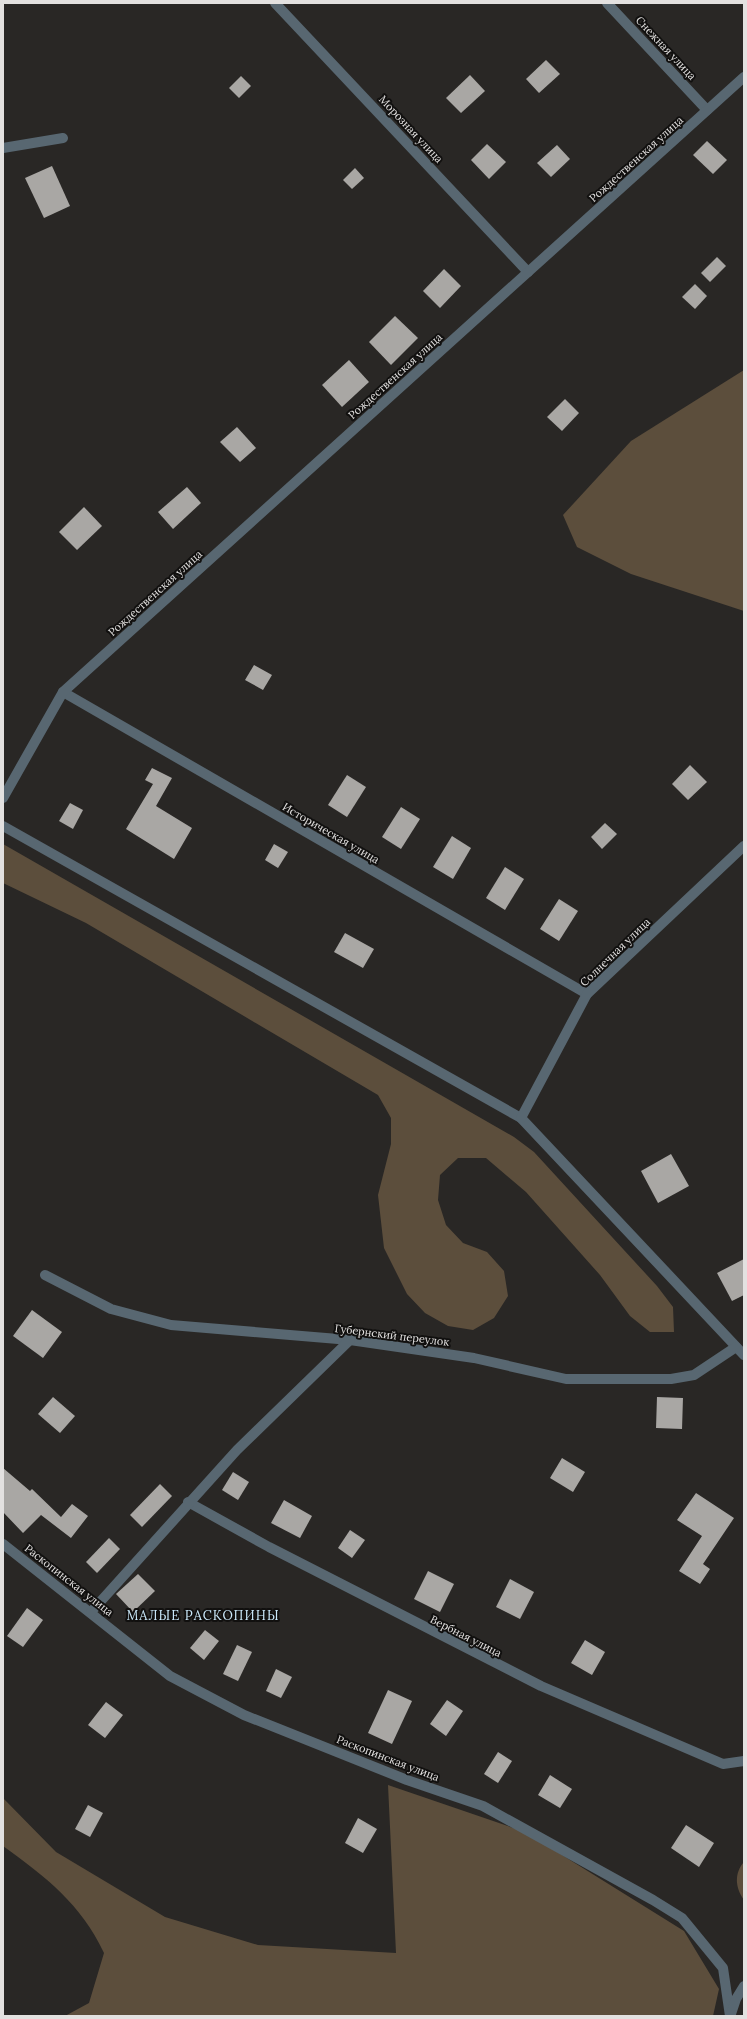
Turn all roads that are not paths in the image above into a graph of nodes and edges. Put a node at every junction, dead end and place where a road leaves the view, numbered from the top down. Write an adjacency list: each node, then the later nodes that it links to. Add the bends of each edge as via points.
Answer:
1 (275, 3): 7 (street, Морозная улица)
2 (607, 3): 4 (street, Снежная улица)
3 (744, 77): 4 (street, Рождественская улица)
4 (707, 110): 7 (street, Рождественская улица)
5 (63, 138): 6 (street)
6 (3, 148)
7 (528, 272): 8 (street, Рождественская улица)
8 (62, 692): 9 (street, Рождественская улица); 12 (street, Историческая улица)
9 (3, 798)
10 (3, 826): 13 (street)
11 (744, 846): 12 (street, Солнечная улица)
12 (587, 994): 13 (street, Солнечная улица)
13 (521, 1118): 16 (street)
14 (45, 1275): 15 (street, Губернский переулок, via 111,1309 171,1325)
15 (350, 1340): 16 (street, Губернский переулок, via 474,1358 566,1379 671,1379 694,1375); 18 (street, via 237,1450)
16 (736, 1347): 17 (street)
17 (744, 1355)
18 (188, 1502): 20 (street); 21 (street, Вербная улица, via 276,1551 540,1686 723,1764)
19 (3, 1544): 20 (street, Раскопинская улица)
20 (90, 1612): 23 (street, Раскопинская улица, via 170,1676 244,1715 407,1780 483,1806 682,1918 722,1968)
21 (744, 1761)
22 (744, 1986): 23 (street)
23 (730, 2016)

